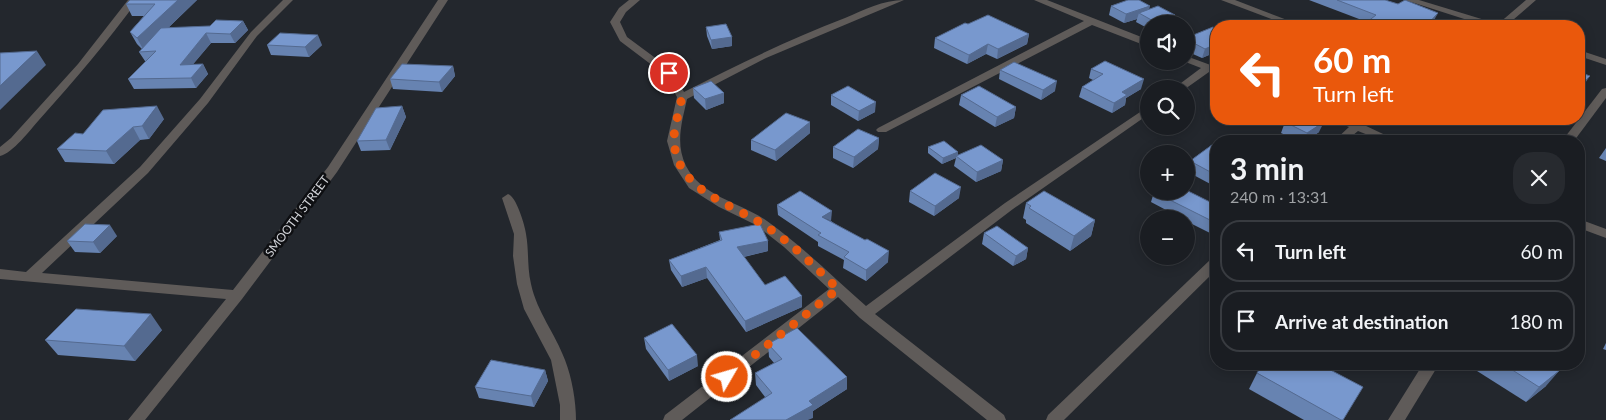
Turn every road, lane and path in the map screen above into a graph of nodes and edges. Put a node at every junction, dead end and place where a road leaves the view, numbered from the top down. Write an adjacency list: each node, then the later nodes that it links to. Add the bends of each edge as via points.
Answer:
1 (133, 0): 30 (street, via 82,66)
2 (288, 0): 36 (street, via 254,34 204,101 144,170)
3 (443, 0): 38 (street, SMOOTH STREET, via 333,168)
4 (635, 0): 22 (street, via 622,10 615,22 623,39 669,73)
5 (899, 0): 22 (street, via 770,52)
6 (1039, 0): 13 (street)
7 (1226, 0): 10 (street)
8 (1410, 0): 11 (street)
9 (1531, 0): 12 (street)
10 (1281, 20)
11 (1468, 20)
12 (1508, 20)
13 (1092, 21): 14 (street); 27 (street)
14 (1140, 40)
15 (1585, 55): 17 (street)
16 (1195, 62): 18 (street)
17 (1606, 62)
18 (1210, 68)
19 (1210, 70): 20 (street)
20 (1193, 80)
21 (1606, 90): 24 (street)
22 (682, 96): 37 (street, via 673,141 680,165 694,184 760,222)
23 (1140, 115): 39 (street, via 1008,206)
24 (1585, 118)
25 (1358, 125): 28 (street)
26 (1366, 125): 29 (street)
27 (882, 130)
28 (1347, 135)
29 (1382, 135)
30 (0, 153)
31 (508, 198): 42 (street, via 520,234 524,284 531,309 558,360)
32 (1585, 225): 33 (street)
33 (1606, 234)
34 (1210, 268): 45 (street)
35 (0, 274): 36 (street)
36 (30, 276): 38 (street)
37 (838, 289): 39 (street); 43 (street)
38 (237, 295): 41 (street, SMOOTH STREET)
39 (865, 314): 44 (street)
40 (1427, 370): 46 (street)
41 (136, 420)
42 (568, 420)
43 (671, 420)
44 (998, 420)
45 (1054, 420)
46 (1396, 420)

